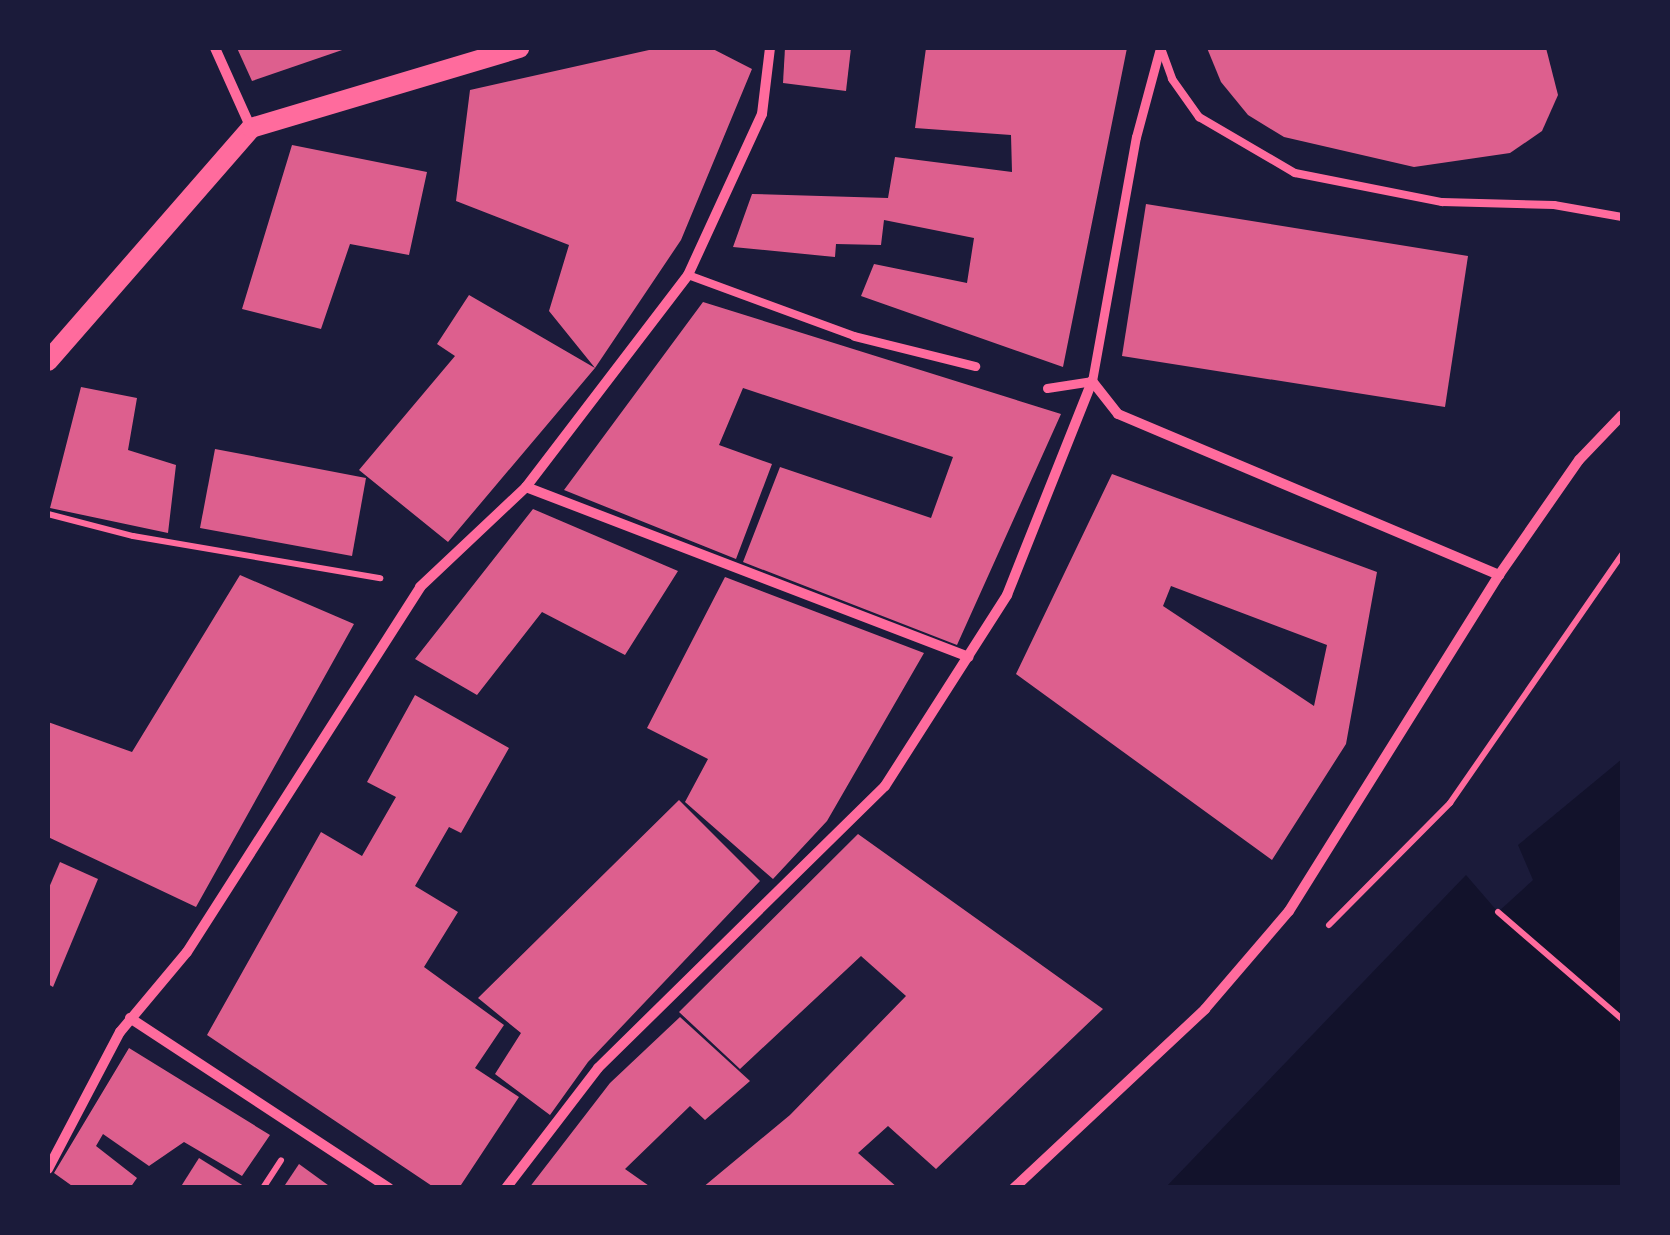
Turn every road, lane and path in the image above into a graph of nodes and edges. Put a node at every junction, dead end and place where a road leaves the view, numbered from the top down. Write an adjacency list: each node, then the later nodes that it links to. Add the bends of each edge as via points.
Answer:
1 (215, 48): 5 (street)
2 (519, 48): 5 (main road)
3 (770, 48): 7 (street, via 762,114)
4 (1161, 48): 6 (lane, via 1172,79 1199,117 1295,173 1442,202 1554,205); 11 (street, via 1136,137)
5 (250, 128): 9 (main road)
6 (1622, 217)
7 (688, 275): 8 (lane); 14 (street)
8 (854, 336): 10 (street)
9 (48, 361)
10 (976, 366)
11 (1092, 382): 12 (street); 17 (street, via 1118,414); 19 (street, via 1006,595)
12 (1047, 388)
13 (1622, 415): 17 (street, via 1578,460)
14 (526, 486): 18 (street); 19 (street)
15 (48, 514): 18 (path)
16 (1622, 555): 21 (path, via 1450,803)
17 (1499, 575): 27 (street, via 1289,912 1206,1010)
18 (420, 588): 22 (street, via 187,952)
19 (968, 657): 26 (street, via 885,786 598,1068)
20 (1498, 912): 23 (path)
21 (1314, 940)
22 (130, 1018): 24 (street); 25 (street)
23 (1622, 1019)
24 (48, 1169)
25 (389, 1188)
26 (506, 1188)
27 (1014, 1188)

